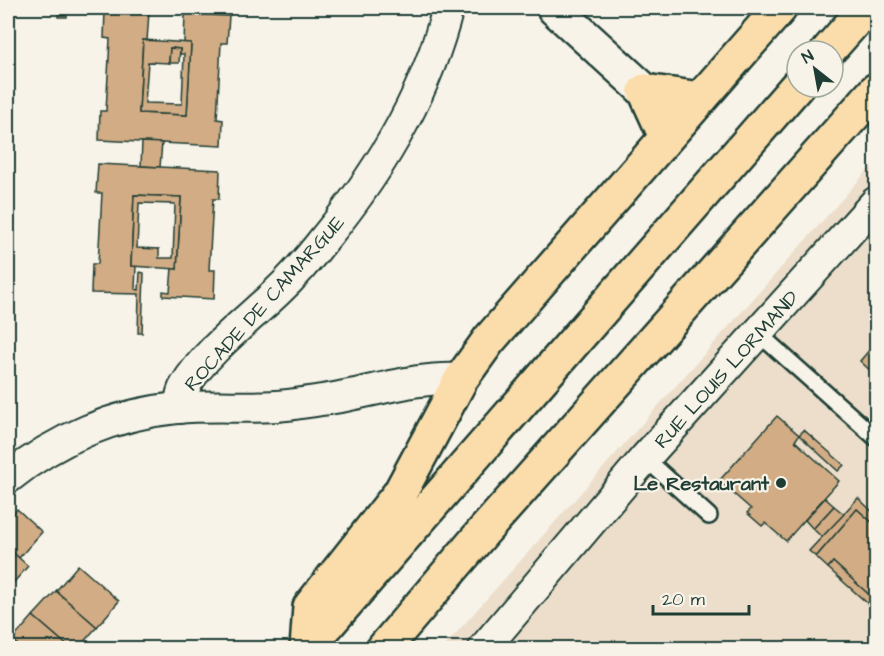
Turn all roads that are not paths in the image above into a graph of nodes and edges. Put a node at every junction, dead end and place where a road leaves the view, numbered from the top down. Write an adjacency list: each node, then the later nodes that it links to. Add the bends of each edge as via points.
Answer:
1 (448, 8): 14 (street, ROCADE DE CAMARGUE, via 439,44 401,129 361,190 279,291 227,337 184,386)
2 (554, 8): 7 (street)
3 (780, 8): 8 (main road)
4 (866, 8): 5 (main road)
5 (839, 39)
6 (876, 90): 20 (main road)
7 (645, 91): 8 (main road); 10 (main road)
8 (700, 99): 10 (main road)
9 (786, 99): 19 (main road)
10 (666, 137): 13 (main road, via 489,340)
11 (876, 202): 12 (street, RUE LOUIS LORMAND)
12 (758, 333): 15 (lane); 16 (street, RUE LOUIS LORMAND)
13 (461, 379): 14 (street, via 435,378 277,406); 19 (main road, via 400,494 310,606)
14 (179, 408): 17 (street, via 125,417 73,436)
15 (876, 438)
16 (645, 458): 18 (lane); 21 (street, RUE LOUIS LORMAND)
17 (8, 478)
18 (709, 516)
19 (307, 648)
20 (384, 648)
21 (484, 648)

